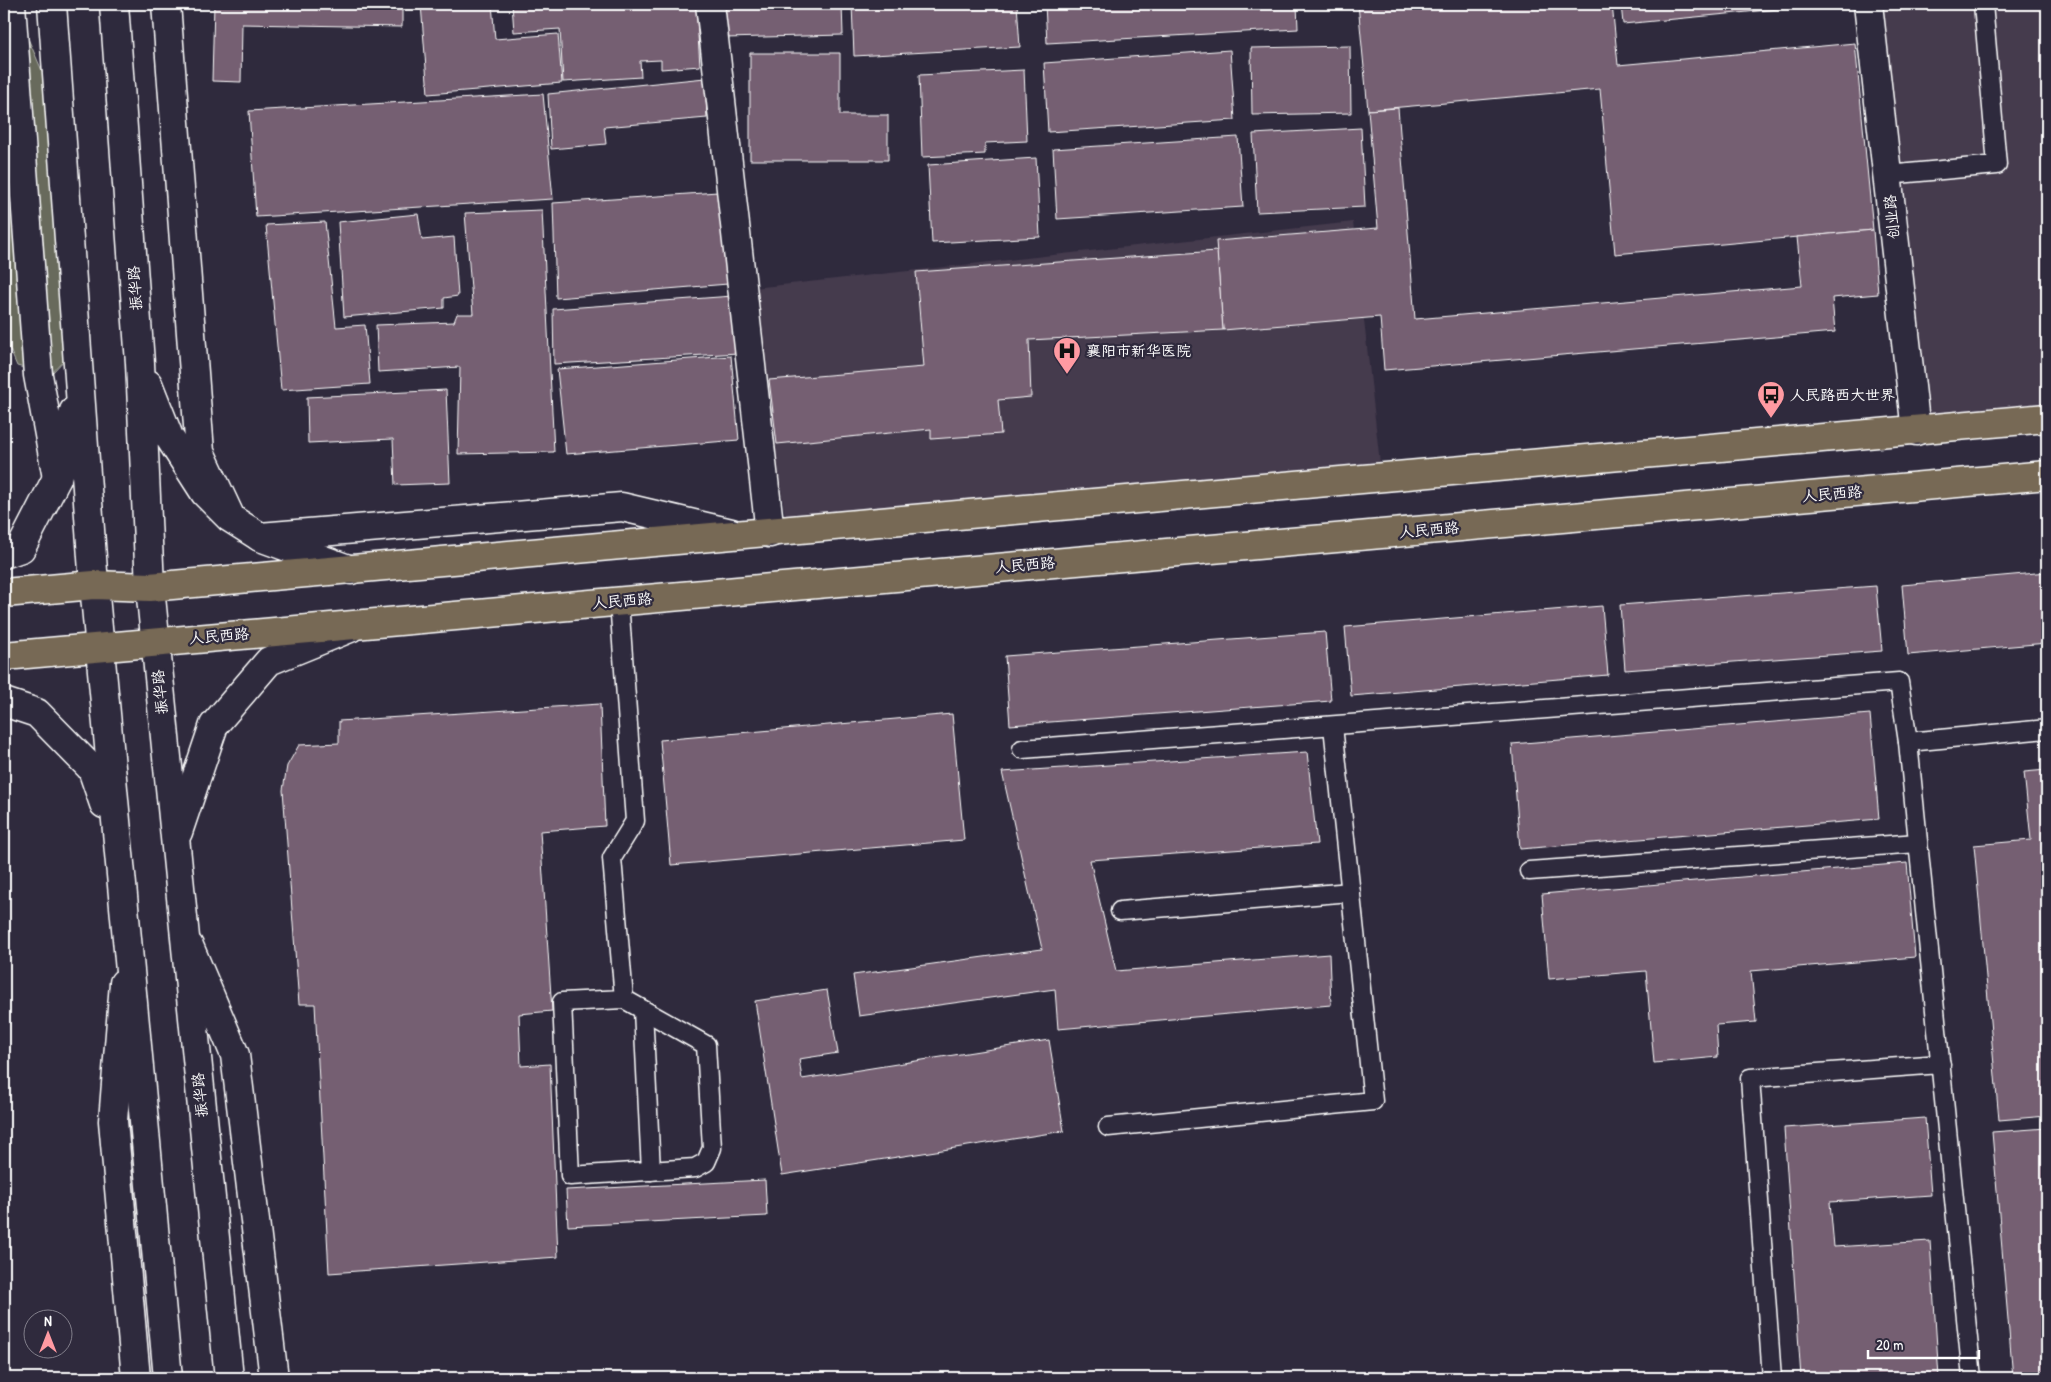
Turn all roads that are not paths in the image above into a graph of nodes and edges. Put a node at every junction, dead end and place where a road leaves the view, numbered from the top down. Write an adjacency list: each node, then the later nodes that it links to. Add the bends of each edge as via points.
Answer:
1 (11, 4): 14 (main road, via 38,376)
2 (52, 4): 10 (main road)
3 (114, 4): 9 (main road, 振华路)
4 (166, 4): 15 (main road, via 200,452)
5 (710, 4): 16 (main road)
6 (1868, 4): 8 (main road, 创业路)
7 (1983, 4): 8 (lane, via 1998,165)
8 (1887, 174): 12 (main road, 创业路)
9 (140, 363): 15 (main road, via 169,437 205,493); 22 (main road, 振华路)
10 (80, 387): 14 (main road); 21 (main road)
11 (2047, 418): 12 (main road)
12 (1916, 431): 16 (main road)
13 (2047, 475): 24 (main road, 人民西路)
14 (57, 478): 19 (main road, via 21,548)
15 (230, 518): 18 (main road)
16 (770, 533): 17 (main road)
17 (741, 535): 18 (main road, via 622,507); 20 (main road)
18 (260, 537): 20 (main road)
19 (4, 554)
20 (352, 570): 22 (main road)
21 (94, 585): 22 (main road); 23 (main road); 27 (main road)
22 (150, 587): 26 (main road, 振华路)
23 (4, 593)
24 (618, 601): 25 (main road, 人民西路); 42 (lane, via 635,821 612,858)
25 (360, 624): 26 (main road, 人民西路); 34 (main road, via 269,661 214,725)
26 (155, 642): 27 (main road, 人民西路); 34 (main road, 振华路)
27 (100, 647): 28 (main road, 人民西路); 36 (main road)
28 (4, 656)
29 (4, 702): 36 (main road, via 37,712 92,769)
30 (1333, 726): 32 (lane, via 1900,682); 33 (lane); 38 (lane)
31 (2047, 729): 32 (lane)
32 (1908, 742): 35 (lane)
33 (1022, 749)
34 (175, 840): 40 (main road, 振华路)
35 (1918, 843): 37 (lane); 44 (lane)
36 (118, 848): 41 (main road)
37 (1529, 871)
38 (1351, 892): 39 (lane); 45 (lane, via 1373,1101)
39 (1120, 911)
40 (184, 936): 49 (main road, 振华路); 50 (main road, via 234,1055)
41 (127, 941): 47 (main road, via 113,1121); 48 (main road)
42 (624, 999): 43 (lane); 46 (lane, via 562,1002 570,1176)
43 (643, 1010): 46 (lane); 46 (lane, via 706,1045 712,1148 706,1162 695,1168)
44 (1941, 1064): 51 (lane, via 1750,1078); 52 (lane)
45 (1108, 1127)
46 (651, 1171)
47 (136, 1378)
48 (168, 1378)
49 (229, 1378)
50 (274, 1378)
51 (1772, 1378)
52 (1972, 1378)

